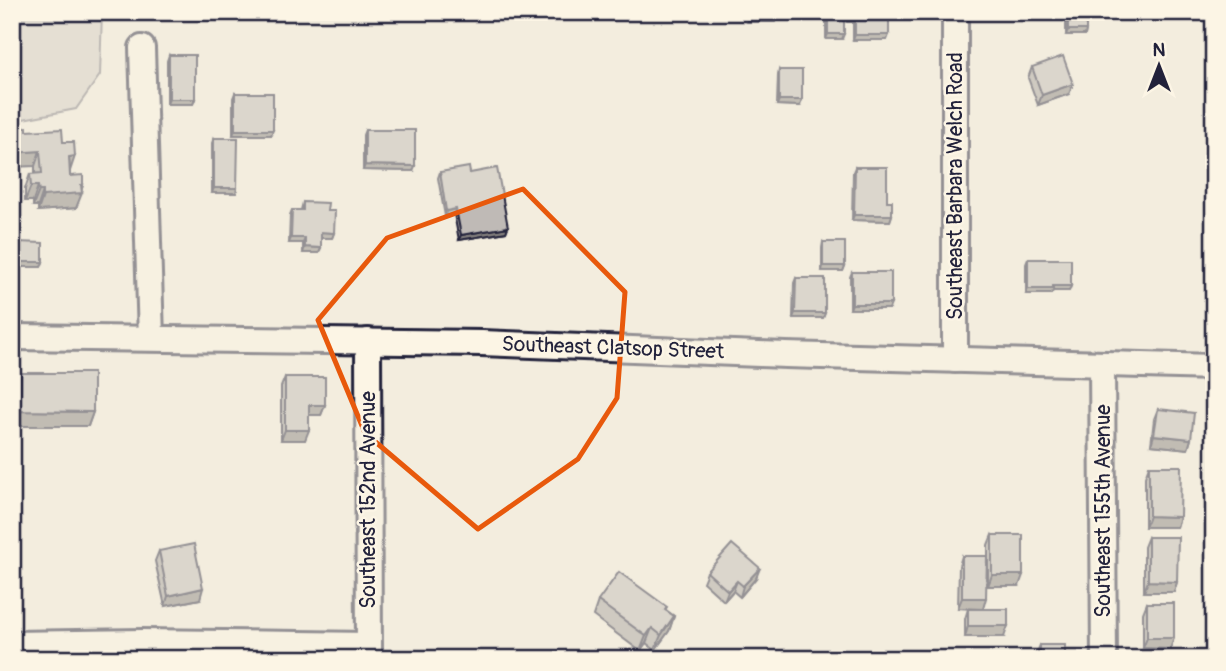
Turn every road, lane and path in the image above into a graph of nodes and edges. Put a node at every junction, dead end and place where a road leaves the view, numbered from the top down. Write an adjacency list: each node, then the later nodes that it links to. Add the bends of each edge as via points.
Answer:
1 (955, 12): 6 (street, Southeast Barbara Welch Road)
2 (142, 48): 4 (street)
3 (12, 337): 4 (street, Southeast Clatsop Street)
4 (151, 338): 5 (street, Southeast Clatsop Street)
5 (368, 341): 6 (street, Southeast Clatsop Street); 10 (street, Southeast 152nd Avenue)
6 (955, 360): 7 (street, Southeast Clatsop Street)
7 (1102, 364): 8 (street, Southeast Clatsop Street); 11 (street, Southeast 155th Avenue)
8 (1214, 367)
9 (12, 643): 10 (street, via 142,642)
10 (369, 652)
11 (1104, 659)

